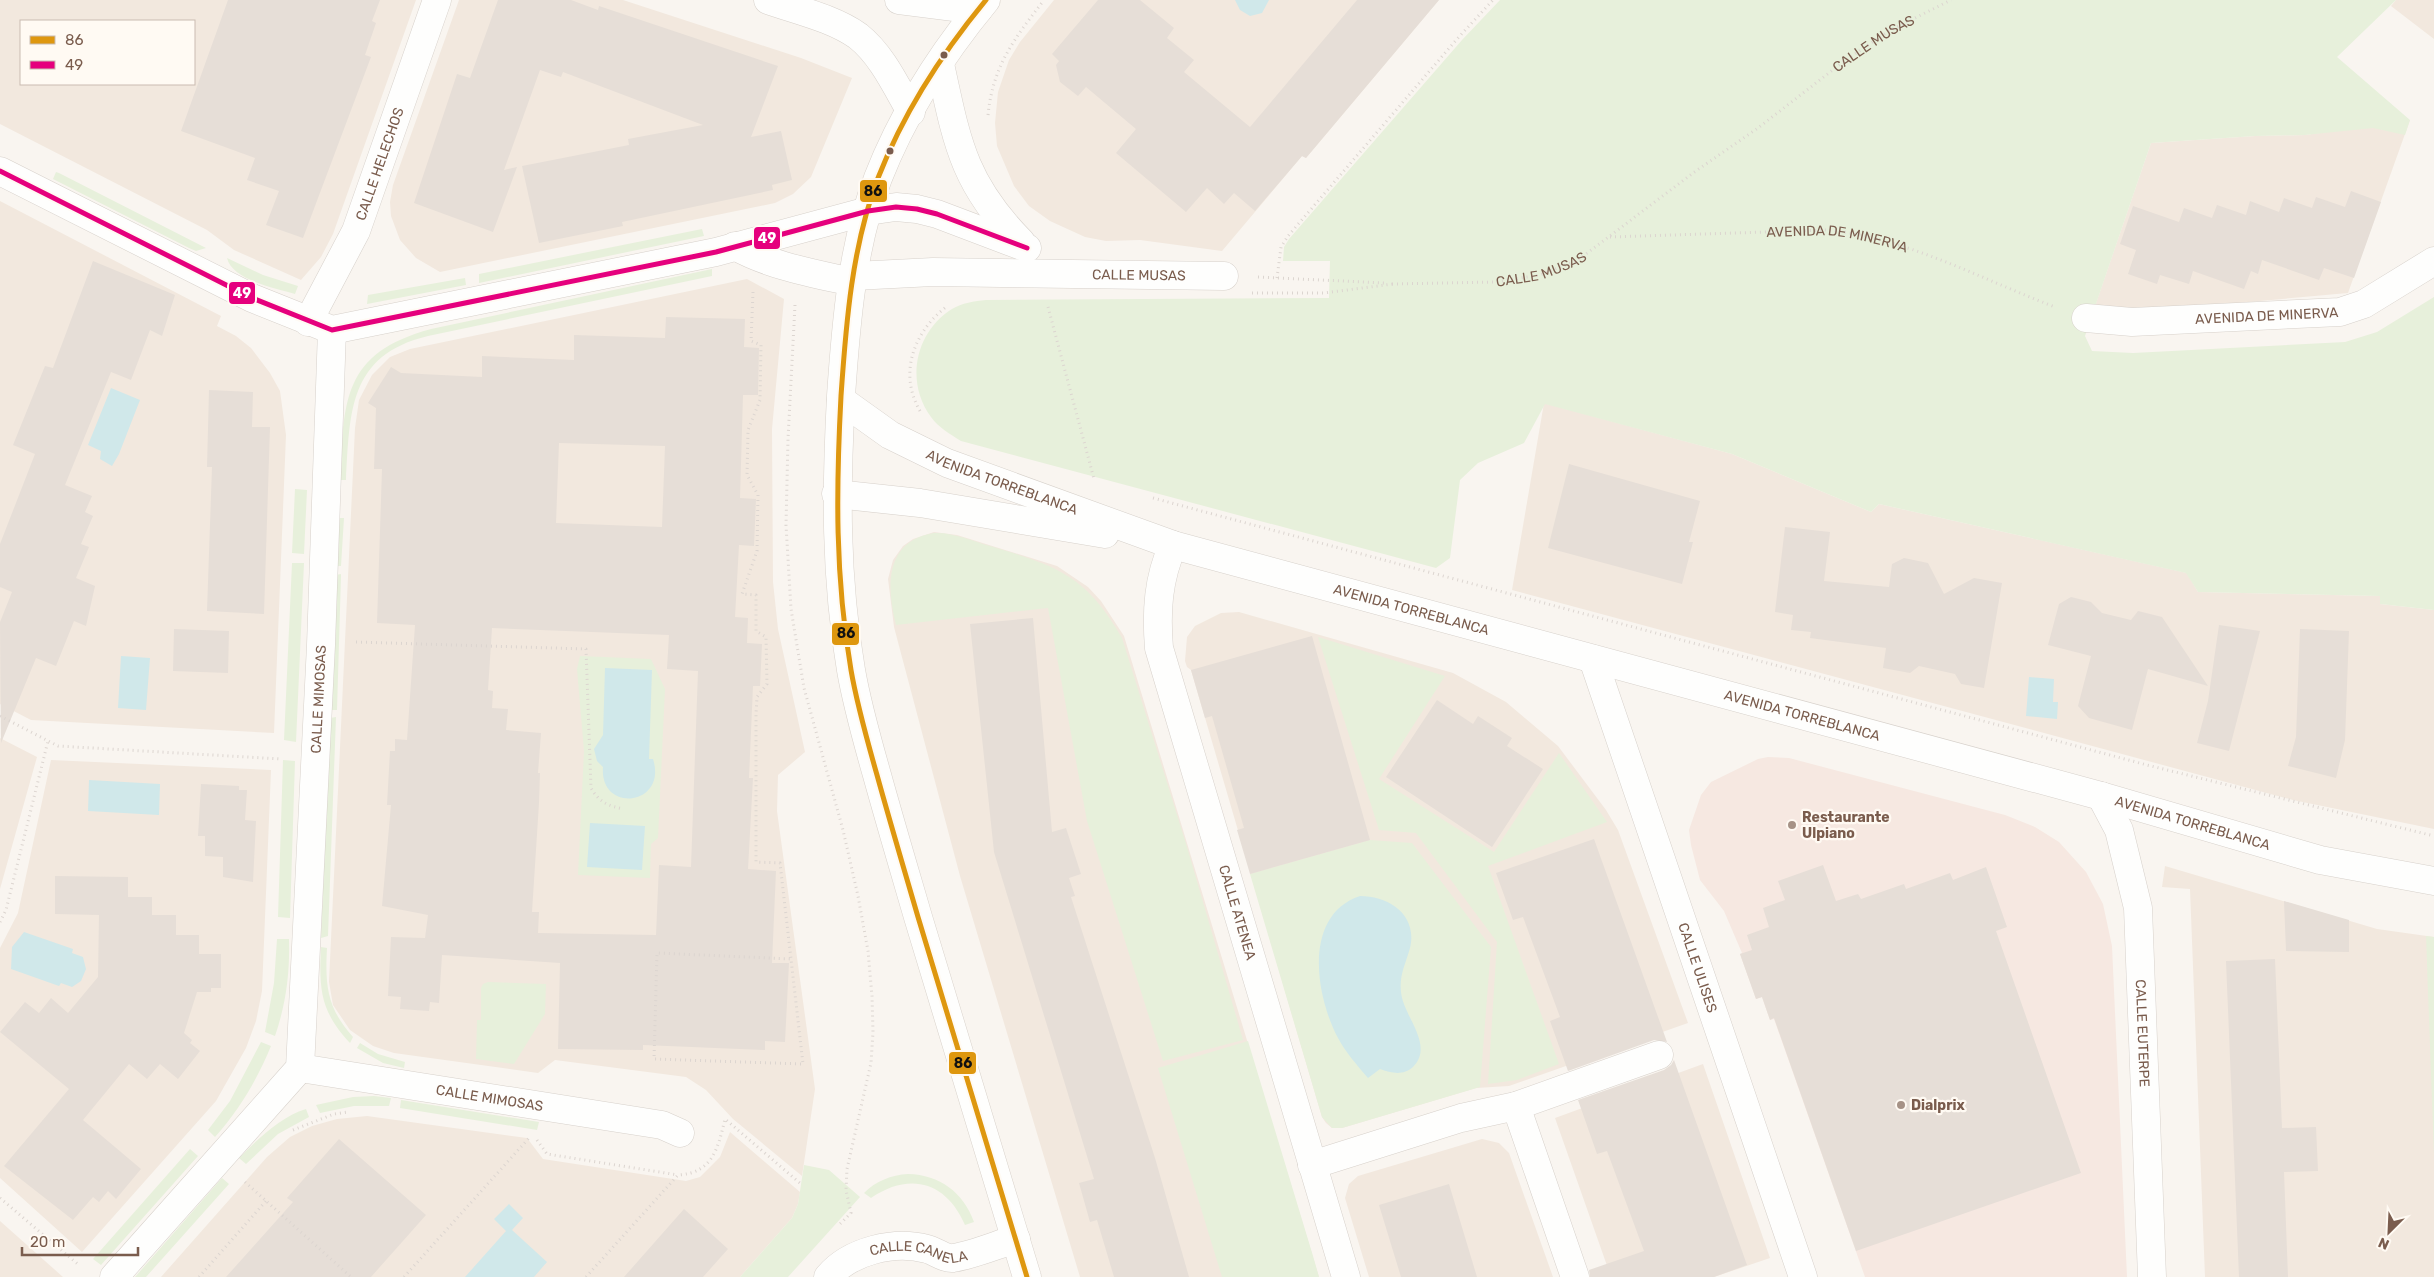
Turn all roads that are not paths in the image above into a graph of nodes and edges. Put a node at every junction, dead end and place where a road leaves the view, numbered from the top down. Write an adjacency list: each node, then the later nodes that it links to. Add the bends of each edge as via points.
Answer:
1 (437, 0): 16 (street, CALLE HELECHOS)
2 (768, 0): 6 (street, via 830,22 857,36 875,53)
3 (899, 0): 4 (street)
4 (982, 5): 5 (street)
5 (940, 64): 6 (street); 10 (street, via 953,124 972,181 1002,223)
6 (910, 112): 8 (street, via 891,149)
7 (0, 171): 16 (street, via 252,298)
8 (868, 210): 9 (street); 10 (street, via 917,208); 13 (street)
9 (735, 246): 13 (street, CALLE MUSAS, via 778,265); 16 (street)
10 (1027, 248): 12 (street)
11 (2434, 262): 15 (street, AVENIDA DE MINERVA, via 2364,304 2340,312 2132,322)
12 (1050, 272): 13 (street, CALLE MUSAS, via 933,272); 14 (street, CALLE MUSAS)
13 (853, 279): 17 (street)
14 (1234, 285)
15 (2086, 318)
16 (320, 326): 24 (street, CALLE MIMOSAS, via 321,645)
17 (841, 400): 18 (street); 19 (street, AVENIDA TORREBLANCA, via 890,435 947,463)
18 (836, 494): 19 (street, AVENIDA TORREBLANCA, via 920,503); 28 (street, via 841,607 858,701 901,860)
19 (1173, 545): 20 (street, AVENIDA TORREBLANCA); 27 (street, CALLE ATENEA, via 1163,568 1158,596 1159,648)
20 (1593, 659): 21 (street, AVENIDA TORREBLANCA); 35 (street, CALLE ULISES)
21 (2101, 796): 22 (street, AVENIDA TORREBLANCA, via 2320,860); 36 (street, CALLE EUTERPE, via 2119,830 2138,908)
22 (2434, 881)
23 (1659, 1055): 25 (street)
24 (300, 1068): 26 (street, CALLE MIMOSAS, via 662,1125); 30 (street)
25 (1516, 1106): 27 (street, via 1461,1118); 34 (street)
26 (680, 1133)
27 (1312, 1165): 33 (street, CALLE ATENEA)
28 (1016, 1239): 29 (street, CALLE CANELA); 32 (street)
29 (954, 1268): 31 (street, CALLE CANELA, via 928,1249 908,1246 852,1257)
30 (114, 1277)
31 (828, 1277)
32 (1027, 1277)
33 (1346, 1277)
34 (1575, 1277)
35 (1803, 1277)
36 (2152, 1277)

